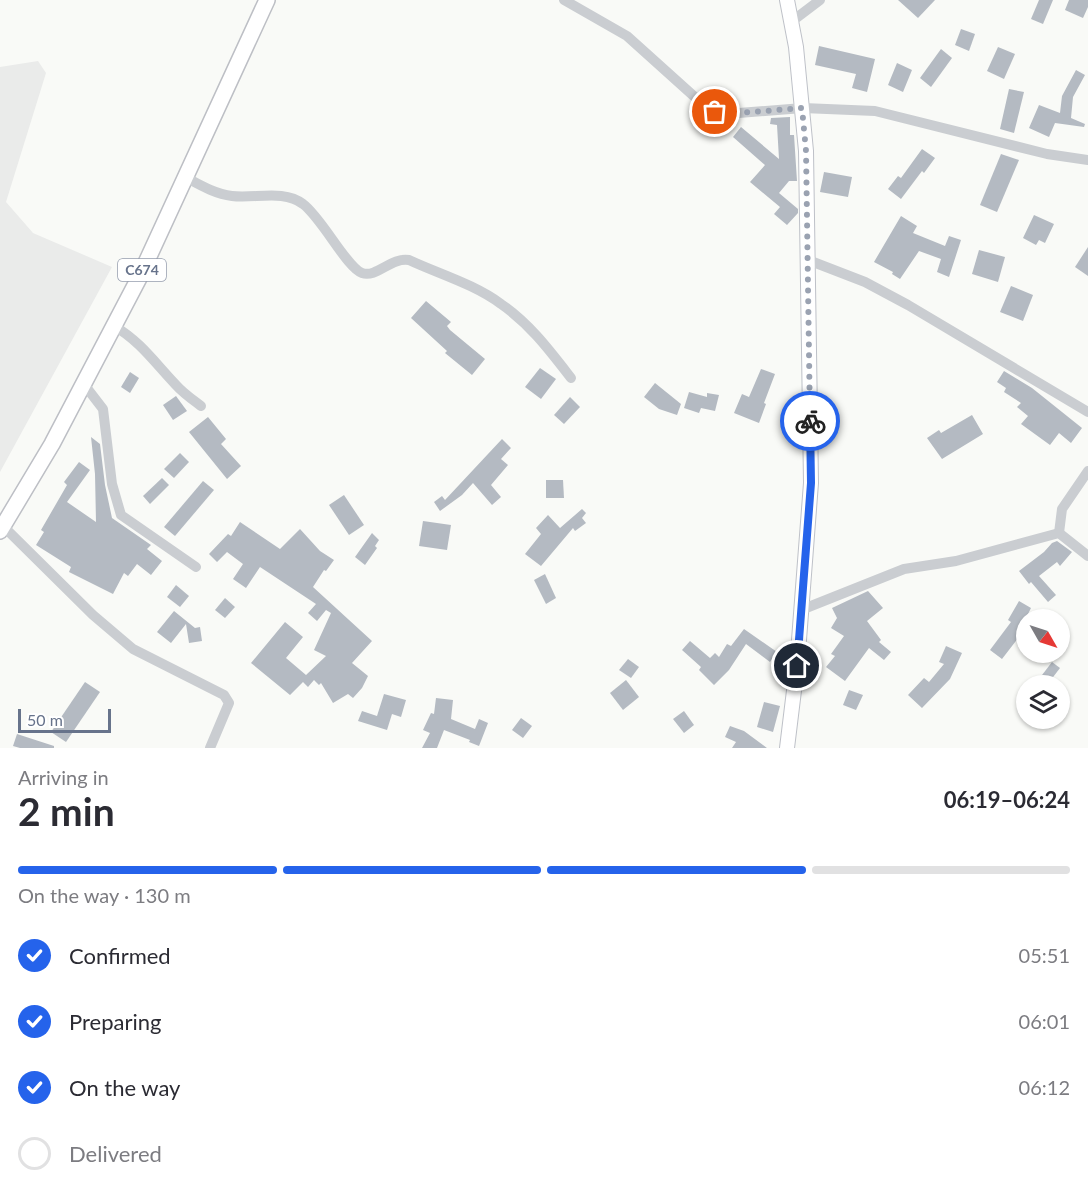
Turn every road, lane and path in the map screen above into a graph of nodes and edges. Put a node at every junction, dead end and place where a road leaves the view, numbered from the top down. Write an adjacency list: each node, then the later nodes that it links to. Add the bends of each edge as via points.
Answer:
1 (267, 0): 8 (main road, C674)
2 (564, 0): 6 (street, via 627,36 715,112)
3 (787, 0): 5 (street)
4 (820, 0): 5 (street)
5 (791, 22): 6 (street)
6 (802, 108): 7 (street, via 875,111 1047,154); 9 (street)
7 (1088, 160)
8 (185, 177): 10 (main road, C674); 11 (street, via 216,193 232,196 292,197 311,211 352,268 363,274 372,274 401,258 473,288 500,303 529,327)
9 (808, 260): 14 (street, via 865,282 908,305); 20 (street, via 811,483)
10 (114, 326): 12 (main road, C674); 13 (street, via 152,356 177,386)
11 (571, 378)
12 (83, 383): 16 (main road, C674); 19 (street, via 103,409 112,484 121,515)
13 (201, 406)
14 (1088, 412)
15 (1088, 471): 17 (street, via 1062,509)
16 (2, 528): 21 (street, via 133,649 224,695 229,703)
17 (1059, 533): 18 (street); 20 (street, via 956,561 904,569)
18 (1088, 556)
19 (196, 567)
20 (801, 610): 22 (street)
21 (210, 748)
22 (787, 748)

